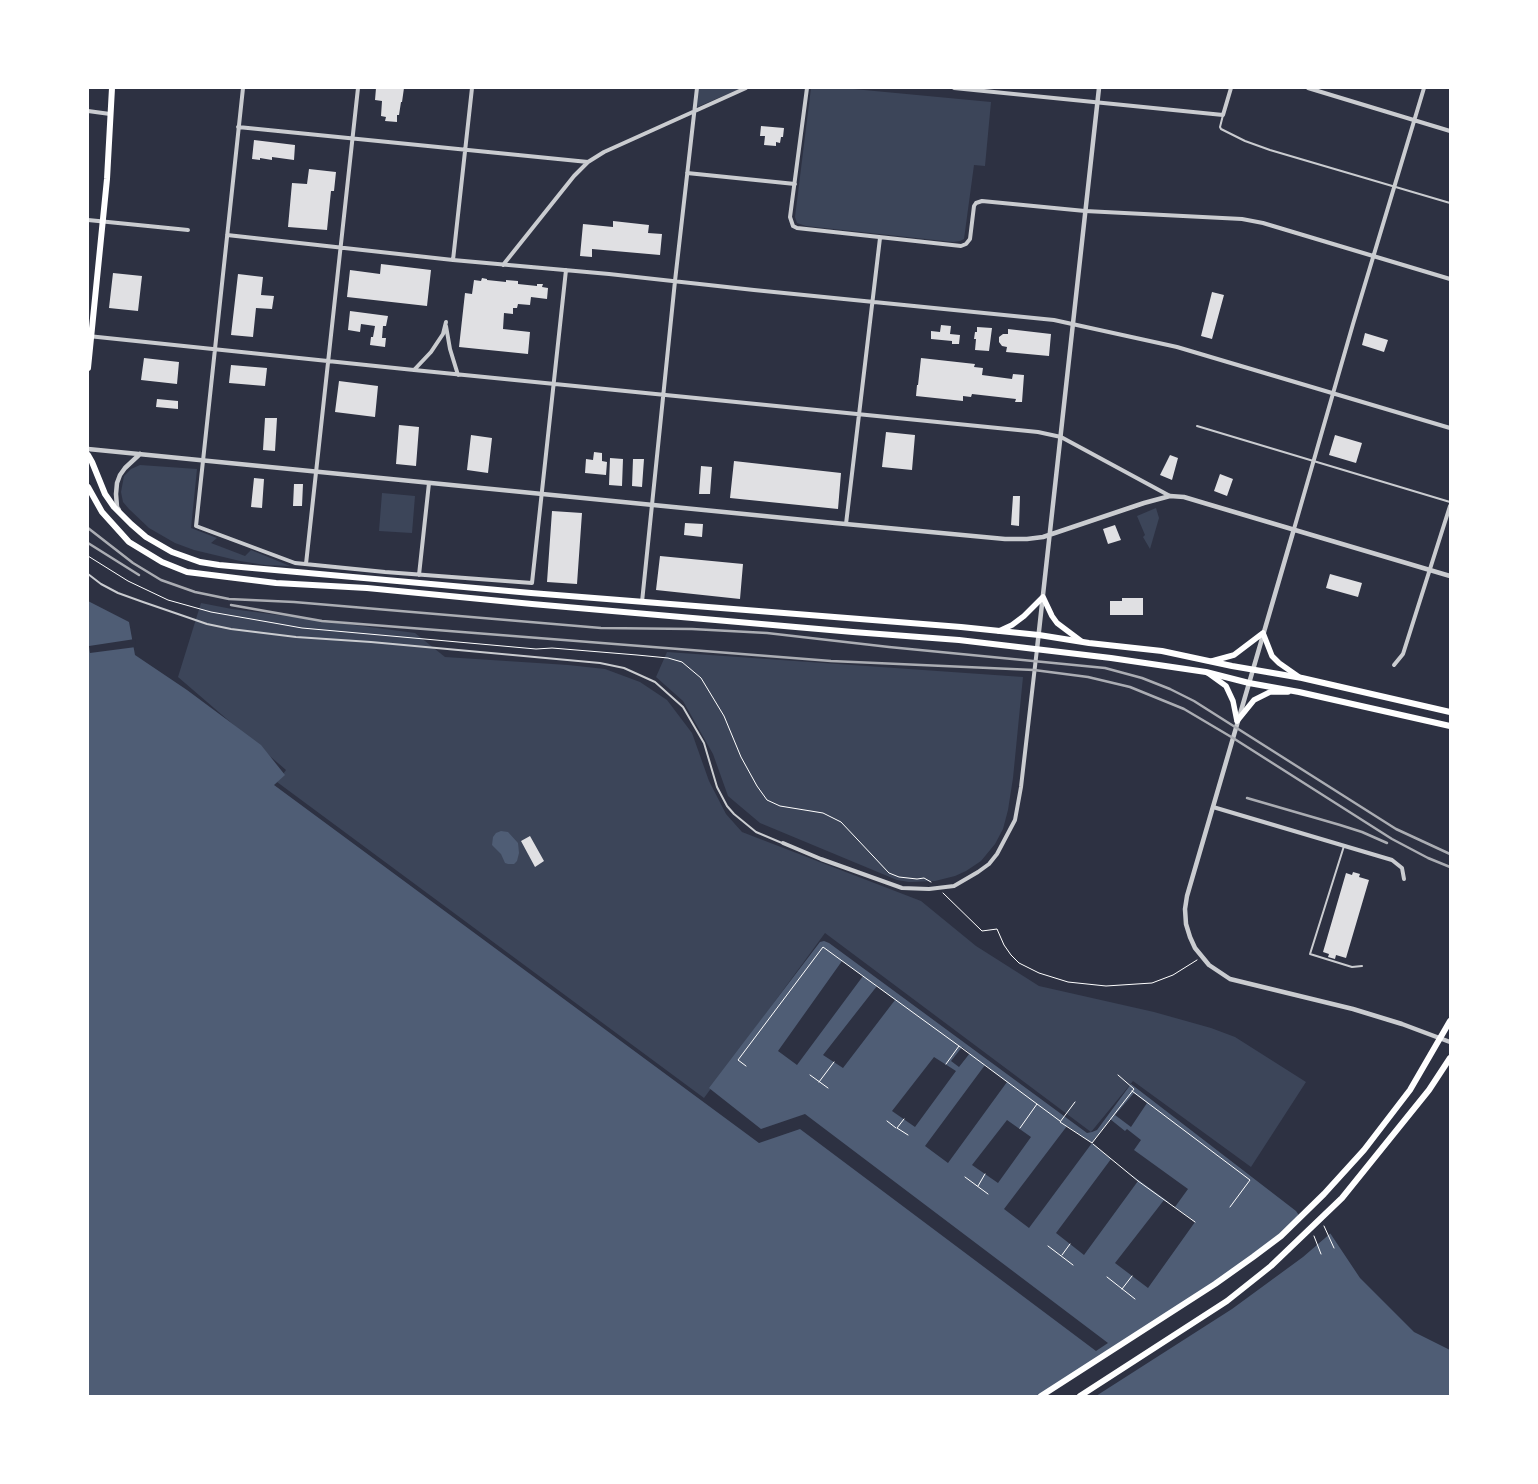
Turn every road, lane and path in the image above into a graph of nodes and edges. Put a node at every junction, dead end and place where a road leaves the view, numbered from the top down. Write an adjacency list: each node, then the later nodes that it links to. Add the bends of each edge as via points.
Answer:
1 (112, 88): 16 (highway)
2 (243, 88): 19 (street)
3 (358, 88): 21 (street)
4 (472, 88): 22 (street)
5 (697, 88): 15 (street)
6 (746, 88): 15 (street)
7 (807, 88): 25 (street)
8 (954, 88): 13 (street)
9 (1099, 88): 13 (street)
10 (1232, 88): 17 (street)
11 (1308, 88): 18 (street)
12 (1424, 88): 18 (street)
13 (1097, 102): 17 (street); 28 (street)
14 (88, 111): 16 (street)
15 (694, 111): 23 (street); 24 (street)
16 (110, 114): 30 (highway)
17 (1223, 115): 26 (lane, via 1221,129 1245,141)
18 (1414, 120): 20 (street); 26 (street)
19 (238, 126): 21 (street); 32 (street)
20 (1450, 130)
21 (352, 138): 22 (street); 34 (street)
22 (465, 149): 23 (street); 36 (street)
23 (588, 162): 37 (street)
24 (687, 173): 25 (street); 40 (street)
25 (795, 184): 33 (street, via 790,218 793,226)
26 (1395, 186): 27 (lane); 35 (street)
27 (1450, 203)
28 (1085, 211): 33 (street, via 980,201 974,206 970,239 961,246); 35 (street, via 1250,220); 42 (street)
29 (88, 220): 30 (street)
30 (103, 222): 31 (street); 43 (highway)
31 (188, 230)
32 (226, 235): 34 (street); 44 (street)
33 (880, 238): 41 (street)
34 (340, 248): 36 (street); 45 (street)
35 (1374, 256): 39 (street); 50 (street)
36 (453, 260): 37 (street)
37 (503, 265): 38 (street)
38 (566, 270): 40 (street); 49 (street)
39 (1450, 279)
40 (675, 282): 41 (street); 51 (street)
41 (872, 302): 42 (street); 52 (street)
42 (1072, 324): 50 (street, via 1177,347); 55 (street)
43 (89, 336): 44 (street); 46 (highway)
44 (214, 350): 45 (street); 59 (street)
45 (328, 361): 47 (street); 61 (street)
46 (88, 368)
47 (414, 370): 48 (street); 48 (street, via 431,352 446,322)
48 (458, 375): 49 (street)
49 (554, 384): 51 (street); 64 (street)
50 (1334, 393): 54 (street); 60 (street)
51 (663, 395): 52 (street); 67 (street)
52 (860, 415): 55 (street); 69 (street)
53 (1197, 426): 60 (lane)
54 (1450, 428)
55 (1061, 437): 65 (street); 71 (street)
56 (88, 449): 57 (street)
57 (140, 454): 59 (street); 68 (street, via 125,468 117,483)
58 (88, 455): 68 (highway, via 105,494)
59 (202, 460): 61 (street); 73 (street, via 196,526 287,561)
60 (1314, 460): 66 (lane); 70 (street)
61 (316, 472): 62 (street); 73 (street)
62 (429, 483): 64 (street); 76 (street)
63 (88, 487): 84 (highway, via 102,512 129,542 162,562 187,572 276,583 367,588)
64 (542, 494): 67 (street); 76 (street, via 532,583)
65 (1170, 496): 70 (street, via 1184,497); 71 (street)
66 (1450, 504): 74 (street)
67 (652, 505): 69 (street); 79 (street)
68 (120, 514): 79 (highway, via 159,545 219,566)
69 (846, 524): 71 (street, via 1005,538)
70 (1294, 529): 74 (street); 81 (street)
71 (1050, 535): 78 (street)
72 (88, 556): 99 (path, via 168,600 203,610 302,628 536,649 637,654 682,662 702,678 724,716 741,757 767,800 780,806 823,812 841,822 889,873 899,877 924,878)
73 (306, 564): 76 (street)
74 (1430, 570): 77 (street); 86 (street, via 1403,654)
75 (88, 574): 96 (lane, via 101,584 142,602 223,627 296,637 600,662 624,668 655,682 683,707 704,743 727,806 756,832)
76 (419, 575)
77 (1450, 576)
78 (1043, 597): 80 (main road, via 1024,616); 82 (street); 83 (main road, via 1057,623)
79 (642, 602): 80 (highway)
80 (999, 631): 82 (highway)
81 (1263, 633): 85 (main road, via 1234,655); 87 (street); 89 (main road, via 1272,656)
82 (1039, 635): 83 (highway); 84 (street)
83 (1081, 641): 85 (highway, via 1162,651)
84 (1037, 649): 88 (highway); 99 (street, via 1015,820 989,864 954,886)
85 (1210, 662): 87 (highway)
86 (1394, 665)
87 (1252, 670): 89 (highway); 90 (street)
88 (1206, 672): 90 (highway); 93 (main road, via 1226,686)
89 (1302, 678): 92 (highway)
90 (1249, 683): 91 (highway); 93 (street)
91 (1298, 692): 93 (main road, via 1270,692 1250,704); 94 (highway)
92 (1450, 712)
93 (1237, 721): 95 (street)
94 (1450, 726)
95 (1213, 807): 97 (street); 100 (street, via 1185,909 1190,937)
96 (783, 843): 99 (street, via 902,888)
97 (1344, 846): 98 (street, via 1392,860 1402,868); 101 (lane, via 1310,954 1352,968)
98 (1404, 879)
99 (939, 888): 100 (path, via 982,931 997,928 1004,945 1019,963 1068,982 1106,986 1152,983 1173,975)
100 (1201, 957): 103 (street, via 1220,973 1235,980 1353,1009)
101 (1362, 966)
102 (1450, 1021): 141 (highway, via 1410,1090 1370,1142 1281,1236 1215,1284)
103 (1450, 1042)
104 (960, 1046): 107 (path); 108 (path, via 823,947 738,1060); 115 (path)
105 (1450, 1058): 142 (highway, via 1429,1090 1342,1198 1271,1266 1227,1301)
106 (834, 1062): 111 (path)
107 (946, 1064)
108 (746, 1066)
109 (810, 1075): 111 (path)
110 (1118, 1075): 113 (path, via 1134,1089)
111 (819, 1082): 112 (path)
112 (828, 1088)
113 (1132, 1091): 122 (path); 127 (path, via 1250,1180)
114 (1075, 1102): 118 (path)
115 (1037, 1104): 118 (path); 120 (path)
116 (904, 1119): 119 (path)
117 (887, 1121): 119 (path)
118 (1060, 1122): 122 (path)
119 (897, 1128): 121 (path)
120 (1020, 1128)
121 (908, 1136)
122 (1092, 1143): 128 (path)
123 (985, 1174): 125 (path)
124 (965, 1177): 125 (path)
125 (977, 1187): 126 (path)
126 (988, 1194)
127 (1230, 1207)
128 (1195, 1222)
129 (1324, 1226): 133 (path)
130 (1313, 1235): 134 (path)
131 (1070, 1244): 135 (path)
132 (1048, 1246): 135 (path)
133 (1334, 1248)
134 (1321, 1254)
135 (1061, 1256): 136 (path)
136 (1073, 1264)
137 (1132, 1276): 139 (path)
138 (1107, 1277): 139 (path)
139 (1122, 1289): 140 (path)
140 (1135, 1298)
141 (1041, 1396)
142 (1080, 1396)

